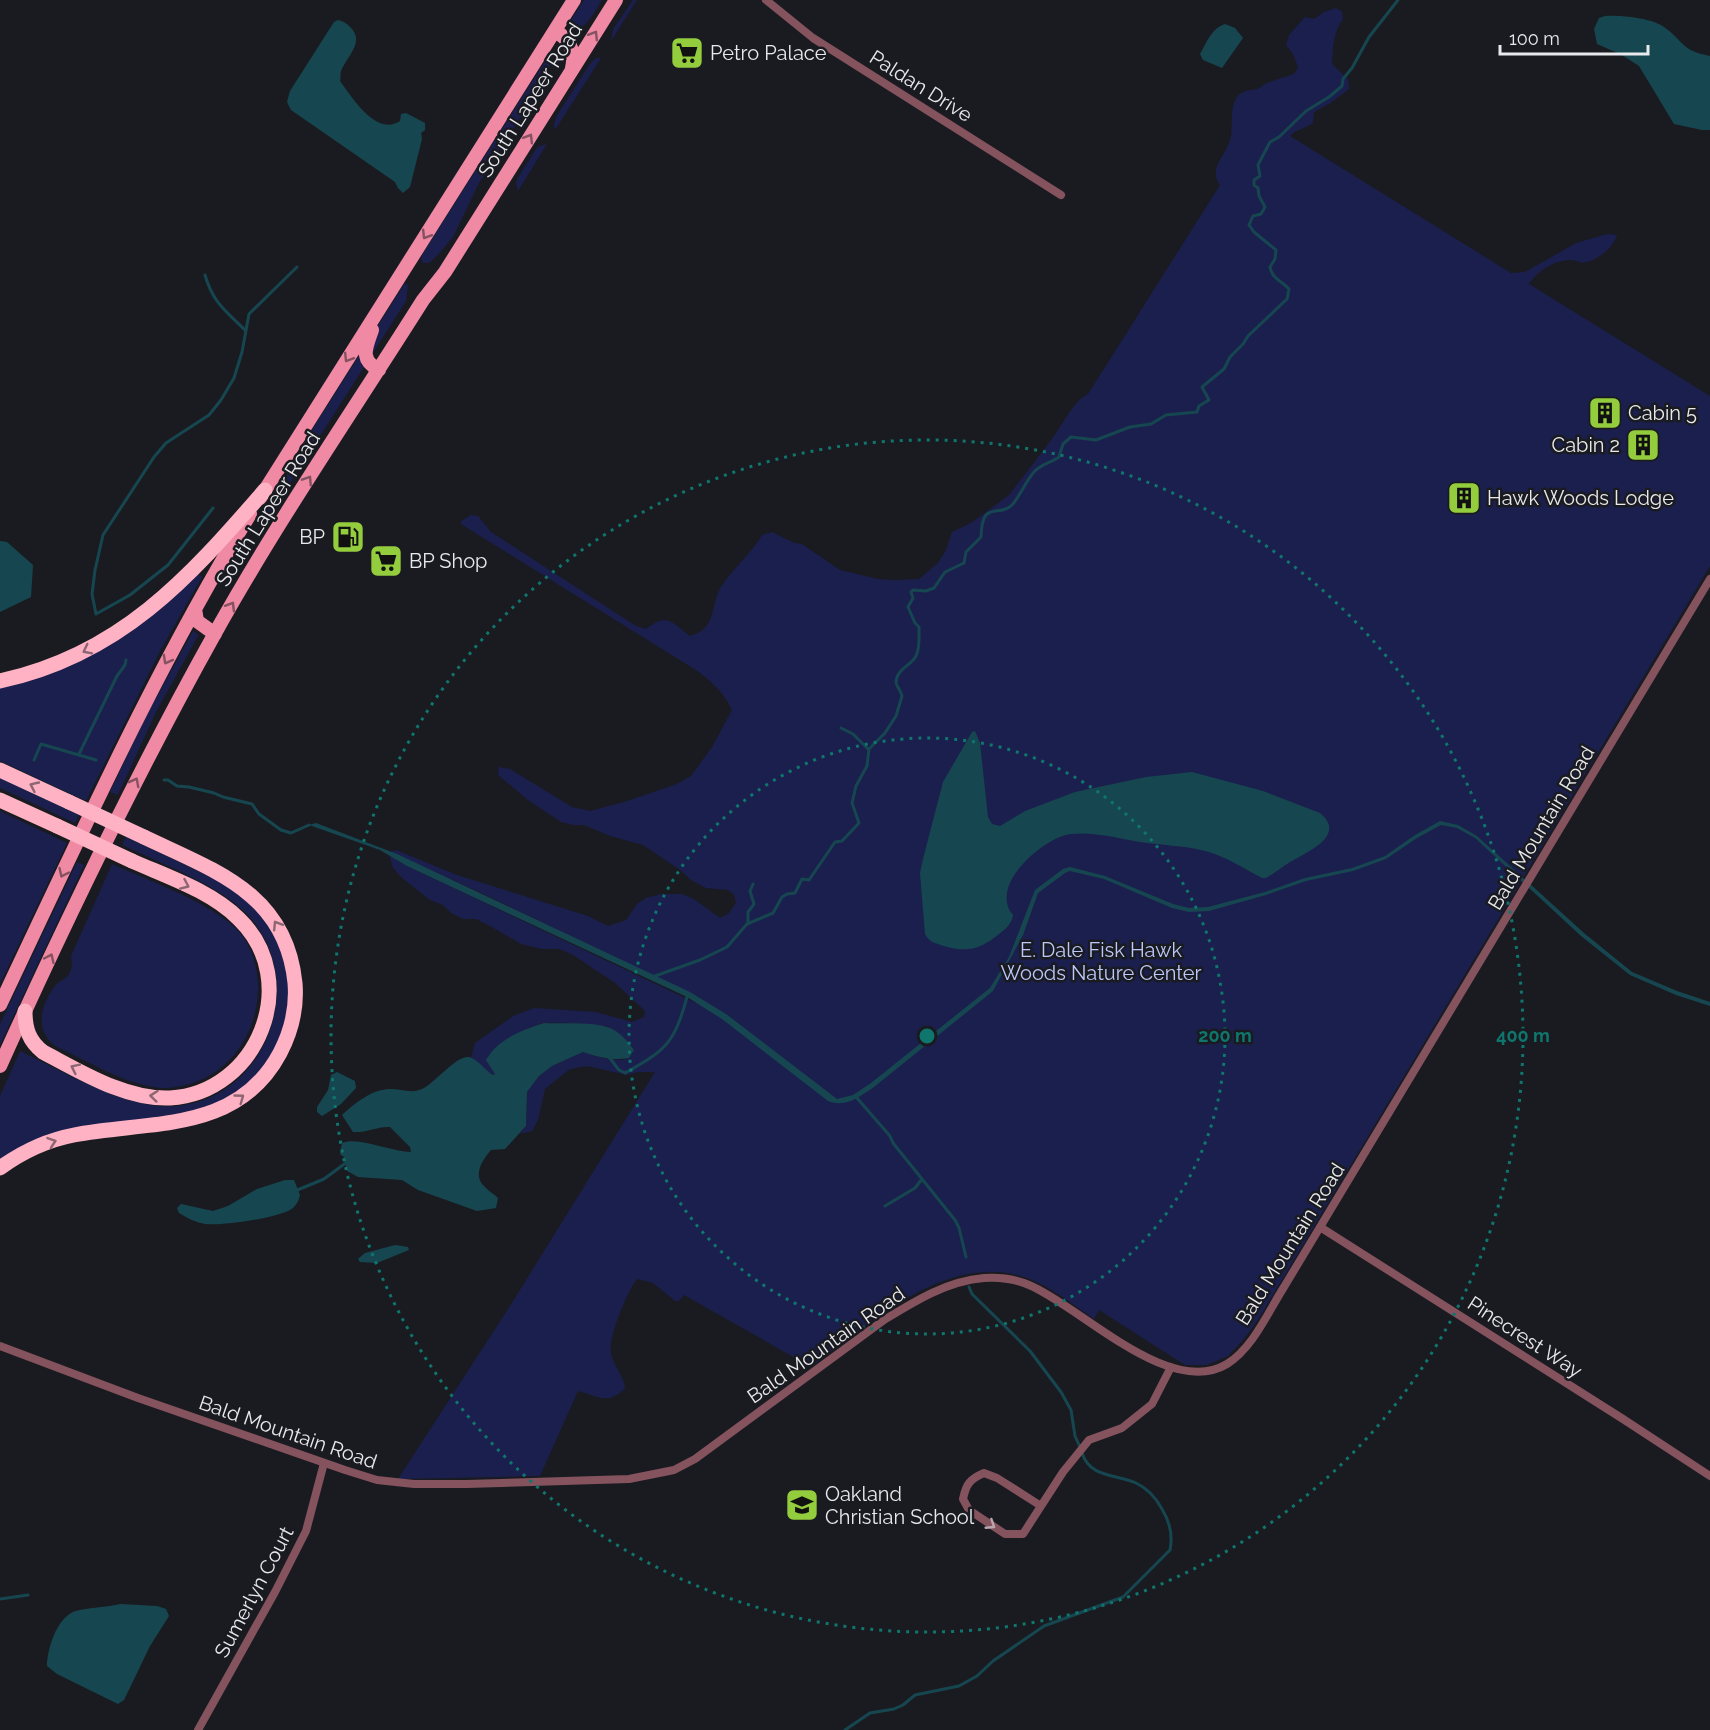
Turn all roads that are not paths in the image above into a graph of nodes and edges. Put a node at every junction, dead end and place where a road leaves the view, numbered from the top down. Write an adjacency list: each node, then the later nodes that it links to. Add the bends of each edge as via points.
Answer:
1 (574, 0): 4 (main road, South Lapeer Road)
2 (616, 0): 5 (main road, South Lapeer Road, one-way to 2)
3 (766, 0): 6 (street, Paldan Drive, via 813,38)
4 (555, 30): 5 (main road, via 564,36 573,52); 7 (main road, South Lapeer Road, one-way to 7)
5 (572, 70): 8 (main road, South Lapeer Road, one-way to 5)
6 (1061, 195)
7 (380, 308): 8 (main road, via 365,351 369,365); 9 (main road, South Lapeer Road, one-way to 9)
8 (379, 370): 12 (main road, South Lapeer Road, one-way to 8)
9 (265, 490): 11 (main road, South Lapeer Road); 13 (highway, one-way to 13, via 184,579 130,624 69,658)
10 (1710, 579): 20 (street, Bald Mountain Road)
11 (195, 609): 12 (main road, via 197,621); 16 (main road, South Lapeer Road, one-way to 16, via 135,722)
12 (215, 634): 17 (main road, South Lapeer Road, one-way to 12, via 120,812)
13 (0, 681)
14 (0, 770): 19 (highway, one-way to 14, bridge, via 31,1149 60,1139 181,1121 218,1111 239,1100 263,1078 277,1058 288,1036 295,999 294,973 286,945 273,918 242,886)
15 (0, 800): 17 (highway, one-way to 17, bridge, via 213,899 252,933 269,979 264,1024 244,1060 223,1079 199,1092 169,1098 114,1086 43,1052 30,1040)
16 (0, 1005)
17 (25, 1011): 18 (main road, South Lapeer Road)
18 (0, 1066)
19 (0, 1168)
20 (1320, 1227): 22 (street, Bald Mountain Road, via 1238,1355 1226,1364 1201,1372); 24 (street, Pinecrest Way)
21 (0, 1346): 23 (street, Bald Mountain Road)
22 (1171, 1367): 23 (street, Bald Mountain Road, via 1127,1347 1028,1284 986,1278 942,1288 912,1303 695,1460 674,1470 629,1479 414,1484 377,1480); 25 (street, via 1152,1404 1122,1428 1089,1440)
23 (324, 1463): 26 (street, Sumerlyn Court, via 306,1531)
24 (1710, 1476)
25 (1041, 1506): 25 (street, one-way to 25, via 984,1473 971,1479 963,1499 969,1510 1005,1534 1023,1534)
26 (198, 1730)

